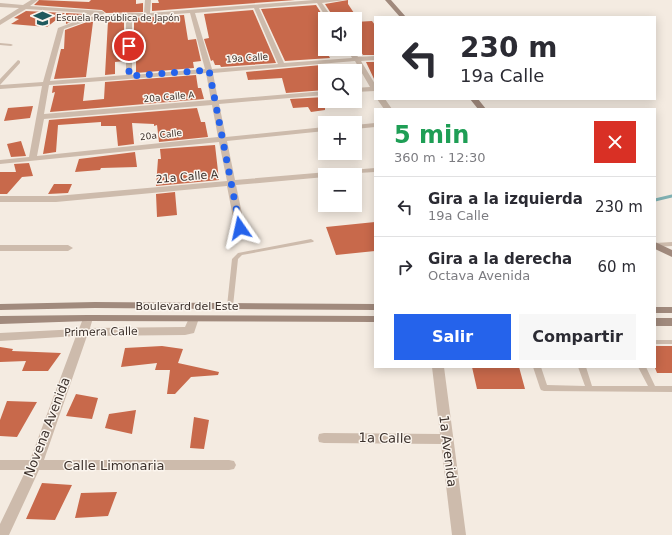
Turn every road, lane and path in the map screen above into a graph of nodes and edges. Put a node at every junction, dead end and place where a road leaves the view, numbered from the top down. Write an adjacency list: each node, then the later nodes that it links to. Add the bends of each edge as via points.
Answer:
1 (36, 0): 8 (street)
2 (148, 0): 12 (street)
3 (342, 0): 5 (street)
4 (388, 0): 14 (main road)
5 (317, 1): 7 (street); 11 (street)
6 (0, 5): 8 (street)
7 (256, 6): 9 (street); 23 (street)
8 (26, 7): 10 (street); 16 (street)
9 (192, 11): 12 (street); 24 (street)
10 (92, 12): 13 (street); 15 (street)
11 (325, 12)
12 (147, 14): 13 (street)
13 (129, 15): 15 (street); 25 (street)
14 (402, 16)
15 (86, 19): 27 (street, via 62,28)
16 (0, 23)
17 (0, 44): 18 (lane)
18 (11, 45)
19 (355, 56): 21 (street)
20 (374, 58): 21 (street, 19a Calle)
21 (357, 59): 23 (street, 19a Calle); 29 (street)
22 (18, 62): 26 (street)
23 (282, 65): 24 (street, 19a Calle)
24 (209, 70): 25 (street, 19a Calle); 34 (street)
25 (129, 76): 27 (street, 19a Calle)
26 (0, 83)
27 (46, 84): 28 (street, 19a Calle); 36 (street)
28 (0, 87)
29 (374, 87)
30 (374, 89): 31 (street)
31 (362, 90)
32 (318, 94): 34 (street, 20a Calle A)
33 (475, 100): 35 (main road)
34 (214, 102): 36 (street, 20a Calle A); 40 (street)
35 (481, 108)
36 (39, 117): 41 (street)
37 (374, 125): 38 (street)
38 (362, 126)
39 (318, 131): 40 (street, 20a Calle)
40 (223, 139): 41 (street, 20a Calle); 44 (street)
41 (33, 158): 42 (street, 20a Calle)
42 (0, 162)
43 (374, 170): 44 (street, 21a Calle A)
44 (232, 184): 45 (street, 21a Calle A, via 56,198); 46 (street)
45 (0, 199)
46 (240, 228)
47 (311, 241): 54 (lane, via 240,254 235,259)
48 (672, 244): 49 (lane)
49 (656, 245)
50 (656, 246): 53 (main road)
51 (0, 248): 52 (street)
52 (68, 248)
53 (672, 254)
54 (230, 306): 55 (main road, Boulevard del Este); 56 (main road, Boulevard del Este)
55 (0, 307)
56 (374, 307)
57 (656, 310): 58 (main road)
58 (672, 310)
59 (88, 318): 60 (main road); 62 (main road); 65 (street, Novena Avenida)
60 (194, 318): 61 (main road); 65 (street, Primera Calle, via 190,330 185,331)
61 (374, 319)
62 (0, 320)
63 (656, 322): 64 (main road)
64 (672, 322)
65 (83, 332): 66 (street, Primera Calle); 79 (street, Novena Avenida)
66 (0, 336)
67 (656, 342): 68 (lane)
68 (672, 342)
69 (438, 368): 77 (street, 1a Avenida)
70 (537, 368): 73 (lane, via 544,388)
71 (582, 368): 73 (lane)
72 (642, 368): 74 (lane)
73 (590, 389): 74 (lane)
74 (653, 389): 75 (lane)
75 (672, 390)
76 (324, 438): 77 (street, 1a Calle)
77 (447, 439): 82 (street, 1a Avenida)
78 (0, 465): 79 (street, Calle Limonaria)
79 (35, 465): 80 (street, Calle Limonaria); 81 (street, Novena Avenida)
80 (228, 465)
81 (2, 535)
82 (459, 535)

